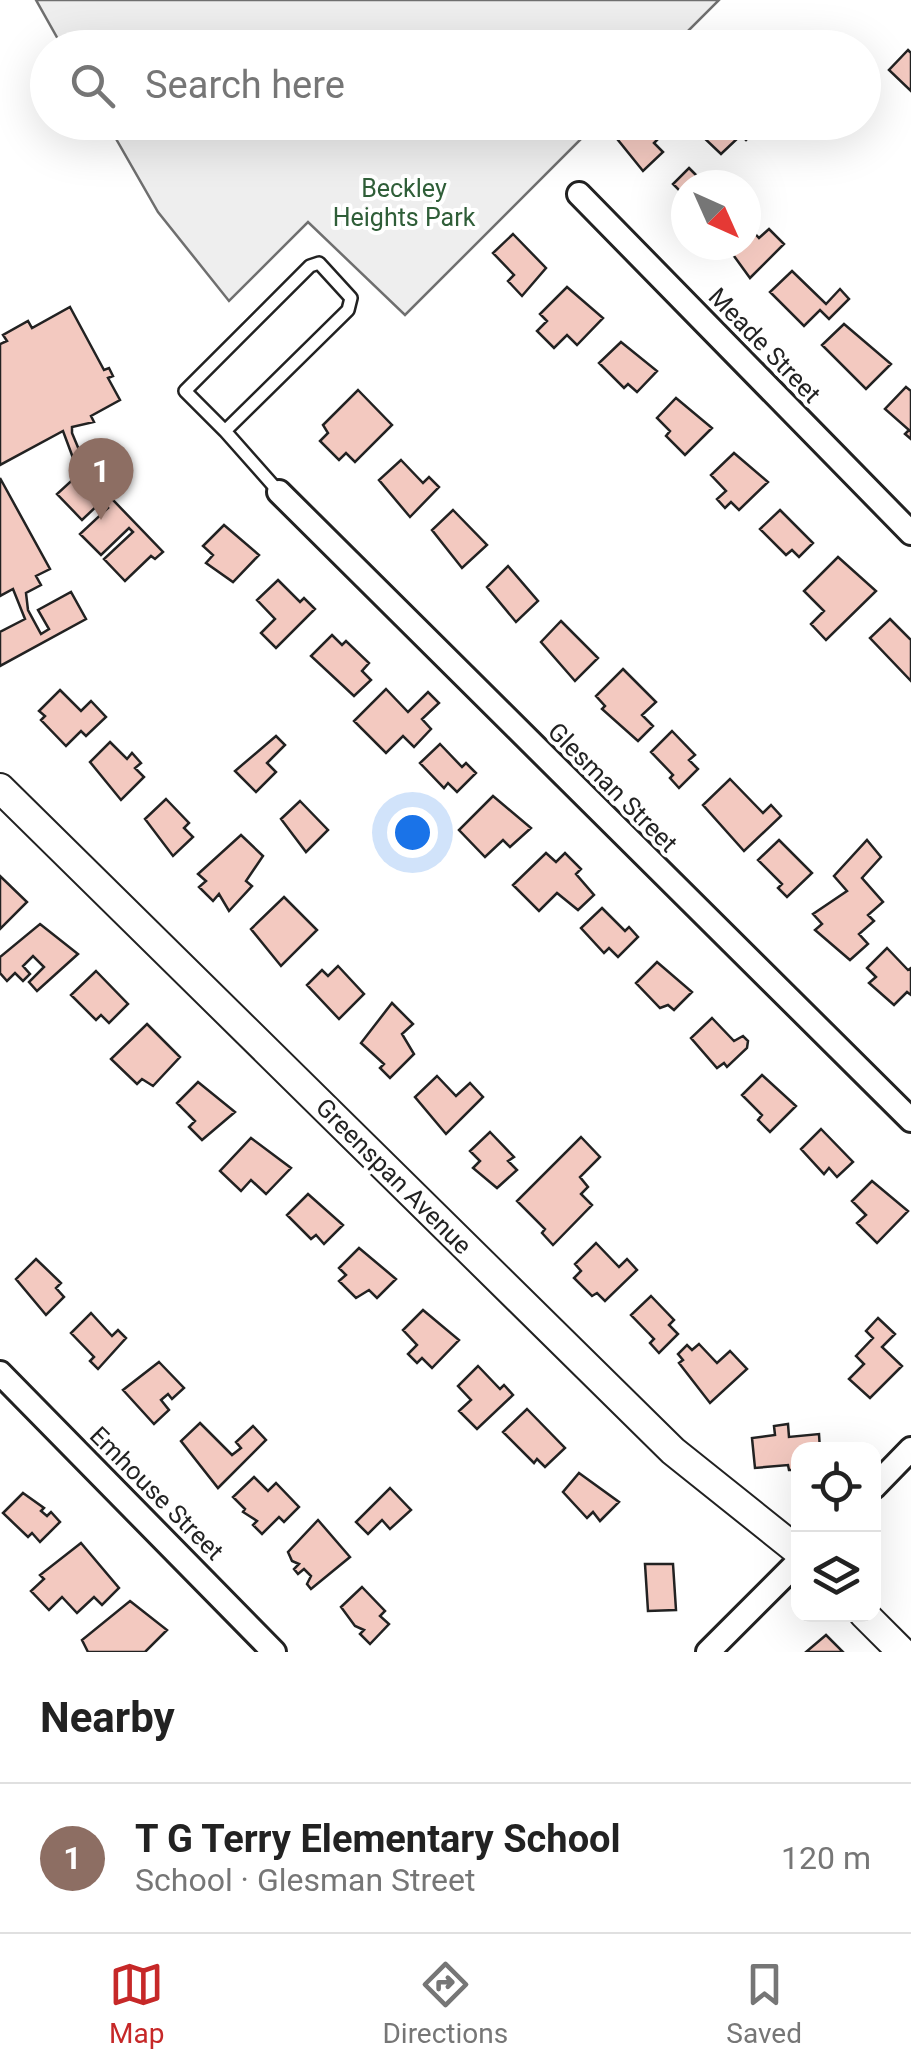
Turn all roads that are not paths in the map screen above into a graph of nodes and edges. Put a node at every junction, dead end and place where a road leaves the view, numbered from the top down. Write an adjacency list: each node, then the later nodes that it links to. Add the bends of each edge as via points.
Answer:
1 (579, 194): 4 (street, Meade Street)
2 (225, 430): 2 (lane, via 348,310 351,298 319,264 184,391); 3 (lane)
3 (279, 492): 6 (street, Glesman Street)
4 (911, 533)
5 (0, 788): 10 (street, Greenspan Avenue, via 673,1451)
6 (911, 1120)
7 (0, 1373): 13 (street, Emhouse Street)
8 (911, 1449): 9 (street)
9 (881, 1479)
10 (791, 1545)
11 (791, 1569): 14 (street)
12 (872, 1622): 15 (street)
13 (274, 1652)
14 (708, 1652)
15 (902, 1652)

